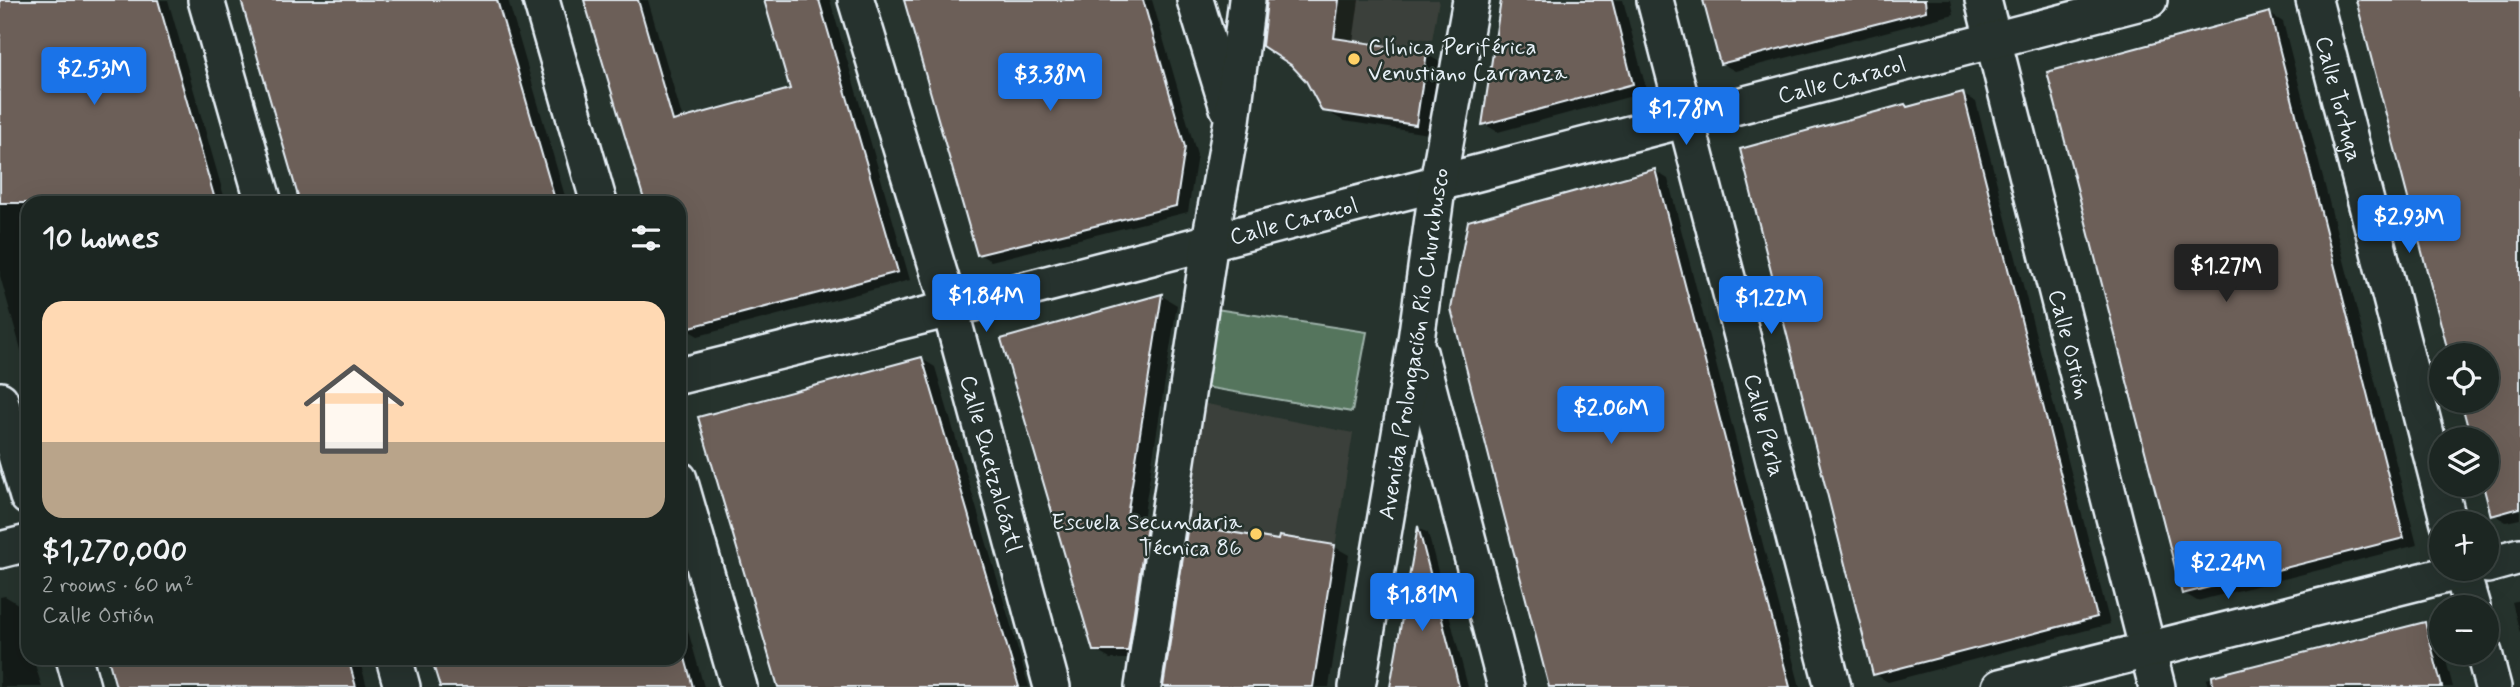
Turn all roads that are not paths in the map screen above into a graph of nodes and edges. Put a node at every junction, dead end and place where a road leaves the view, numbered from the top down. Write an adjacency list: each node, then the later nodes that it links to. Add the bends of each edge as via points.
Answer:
1 (206, 0): 15 (street)
2 (541, 0): 16 (street)
3 (856, 0): 18 (street, Calle Quetzalcóatl)
4 (1195, 0): 13 (street)
5 (1247, 0): 13 (street)
6 (1471, 0): 14 (street, Avenida Prolongación Río Churubusco)
7 (1654, 0): 12 (street, Calle Perla)
8 (1983, 0): 11 (street, Calle Ostión)
9 (2148, 0): 11 (street, Calle Caracol)
10 (2314, 0): 24 (street, Calle Tortuga)
11 (1994, 40): 12 (street, Calle Caracol); 30 (street, Calle Ostión)
12 (1686, 118): 14 (street, Calle Caracol); 41 (street, Calle Perla)
13 (1232, 121): 17 (street)
14 (1438, 182): 17 (street, Calle Caracol); 19 (street, Avenida Prolongación Río Churubusco)
15 (262, 196)
16 (597, 196)
17 (1210, 241): 18 (street, Calle Caracol); 38 (street)
18 (950, 309): 20 (street, Calle Caracol); 37 (street, Calle Quetzalcóatl)
19 (1416, 340): 39 (street, Avenida Prolongación Río Churubusco); 40 (street)
20 (686, 374)
21 (0, 400): 22 (street)
22 (21, 473)
23 (686, 503): 36 (street)
24 (2446, 511)
25 (21, 545): 26 (street)
26 (0, 550)
27 (2520, 556): 28 (street)
28 (2499, 561)
29 (2429, 578): 30 (street)
30 (2147, 650): 42 (street); 43 (street, Calle Ostión)
31 (76, 665): 34 (street)
32 (396, 665): 35 (street)
33 (2487, 665): 44 (street)
34 (82, 687)
35 (402, 687)
36 (739, 687)
37 (1052, 687)
38 (1143, 687)
39 (1357, 687)
40 (1506, 687)
41 (1833, 687)
42 (2000, 687)
43 (2157, 687)
44 (2493, 687)

